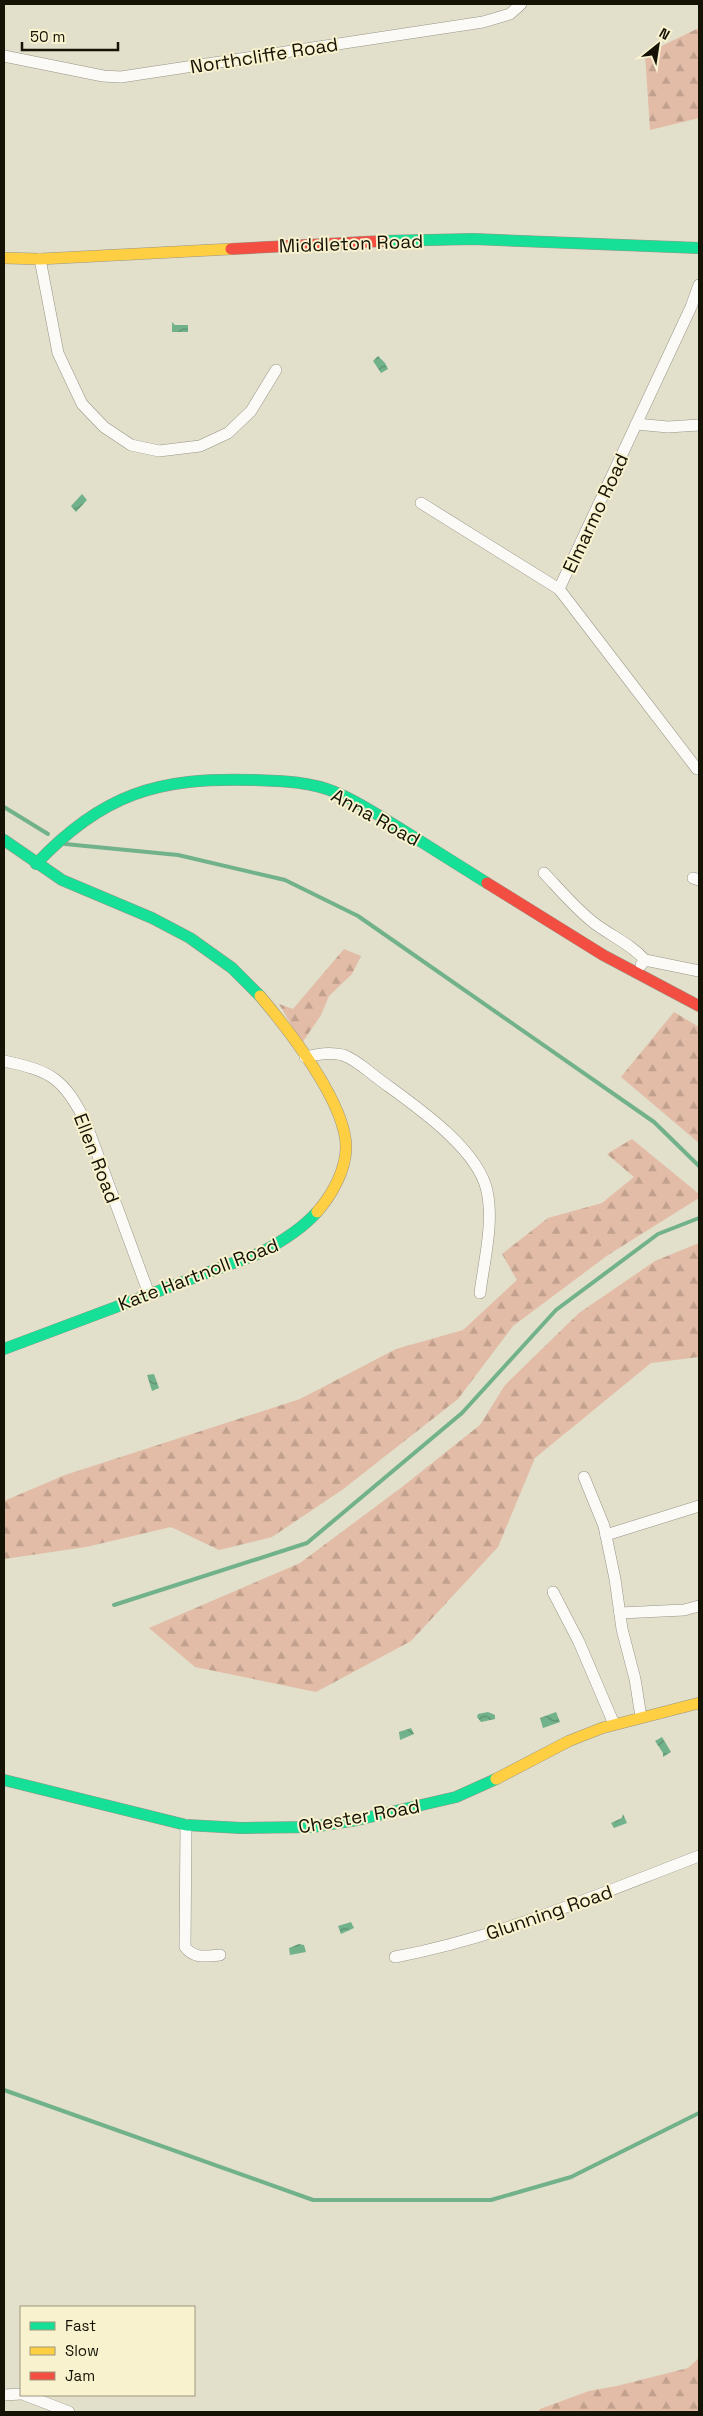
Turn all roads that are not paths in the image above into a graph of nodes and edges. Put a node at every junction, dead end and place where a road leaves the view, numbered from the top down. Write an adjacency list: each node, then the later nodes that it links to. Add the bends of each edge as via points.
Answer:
1 (521, 4): 2 (street, Northcliffe Road, via 510,14 483,22 121,77)
2 (4, 56)
3 (699, 248): 5 (street, Middleton Road, via 473,239)
4 (4, 258): 5 (street, Middleton Road)
5 (40, 259): 7 (street, via 58,353 82,404 104,428 131,445 159,451 200,446 228,433 251,411)
6 (699, 285): 8 (street, Elmarmo Road)
7 (276, 370)
8 (636, 424): 9 (street); 11 (street, Elmarmo Road)
9 (699, 425)
10 (421, 503): 11 (street)
11 (559, 589): 12 (street, Elmarmo Road)
12 (697, 769)
13 (4, 840): 14 (street, Kate Hartnoll Road)
14 (36, 864): 18 (street, Anna Road, via 67,831 89,816 121,799 157,786 214,779 291,782 332,790 367,808); 20 (street, Kate Hartnoll Road, via 71,885 162,923 220,958 255,989)
15 (544, 873): 16 (street, via 575,907)
16 (645, 960): 17 (street); 18 (street)
17 (699, 971)
18 (636, 973): 19 (street, Anna Road)
19 (699, 1006)
20 (305, 1057): 22 (street, via 331,1053 359,1064 440,1125 468,1157 488,1194 488,1228); 23 (street, Kate Hartnoll Road, via 335,1106 345,1137 346,1146 336,1186 322,1209 282,1243)
21 (4, 1061): 23 (street, Ellen Road, via 31,1066 56,1078 74,1101 86,1123)
22 (480, 1293)
23 (148, 1294): 24 (street, Kate Hartnoll Road)
24 (4, 1349)
25 (584, 1477): 27 (street)
26 (699, 1506): 27 (street)
27 (606, 1535): 30 (street)
28 (553, 1592): 33 (street, via 579,1642)
29 (699, 1606): 30 (street, via 684,1610)
30 (620, 1613): 32 (street)
31 (699, 1703): 32 (street, Chester Road)
32 (641, 1717): 33 (street, Chester Road)
33 (614, 1724): 35 (street, Chester Road, via 569,1741 456,1797 400,1812 289,1828)
34 (4, 1780): 35 (street, Chester Road)
35 (186, 1825): 37 (street, via 185,1948 197,1956)
36 (699, 1856): 38 (street, Glunning Road, via 528,1922)
37 (220, 1955)
38 (395, 1957)
39 (20, 2394): 40 (street)
40 (4, 2395)
41 (28, 2396): 42 (street)
42 (69, 2412)

